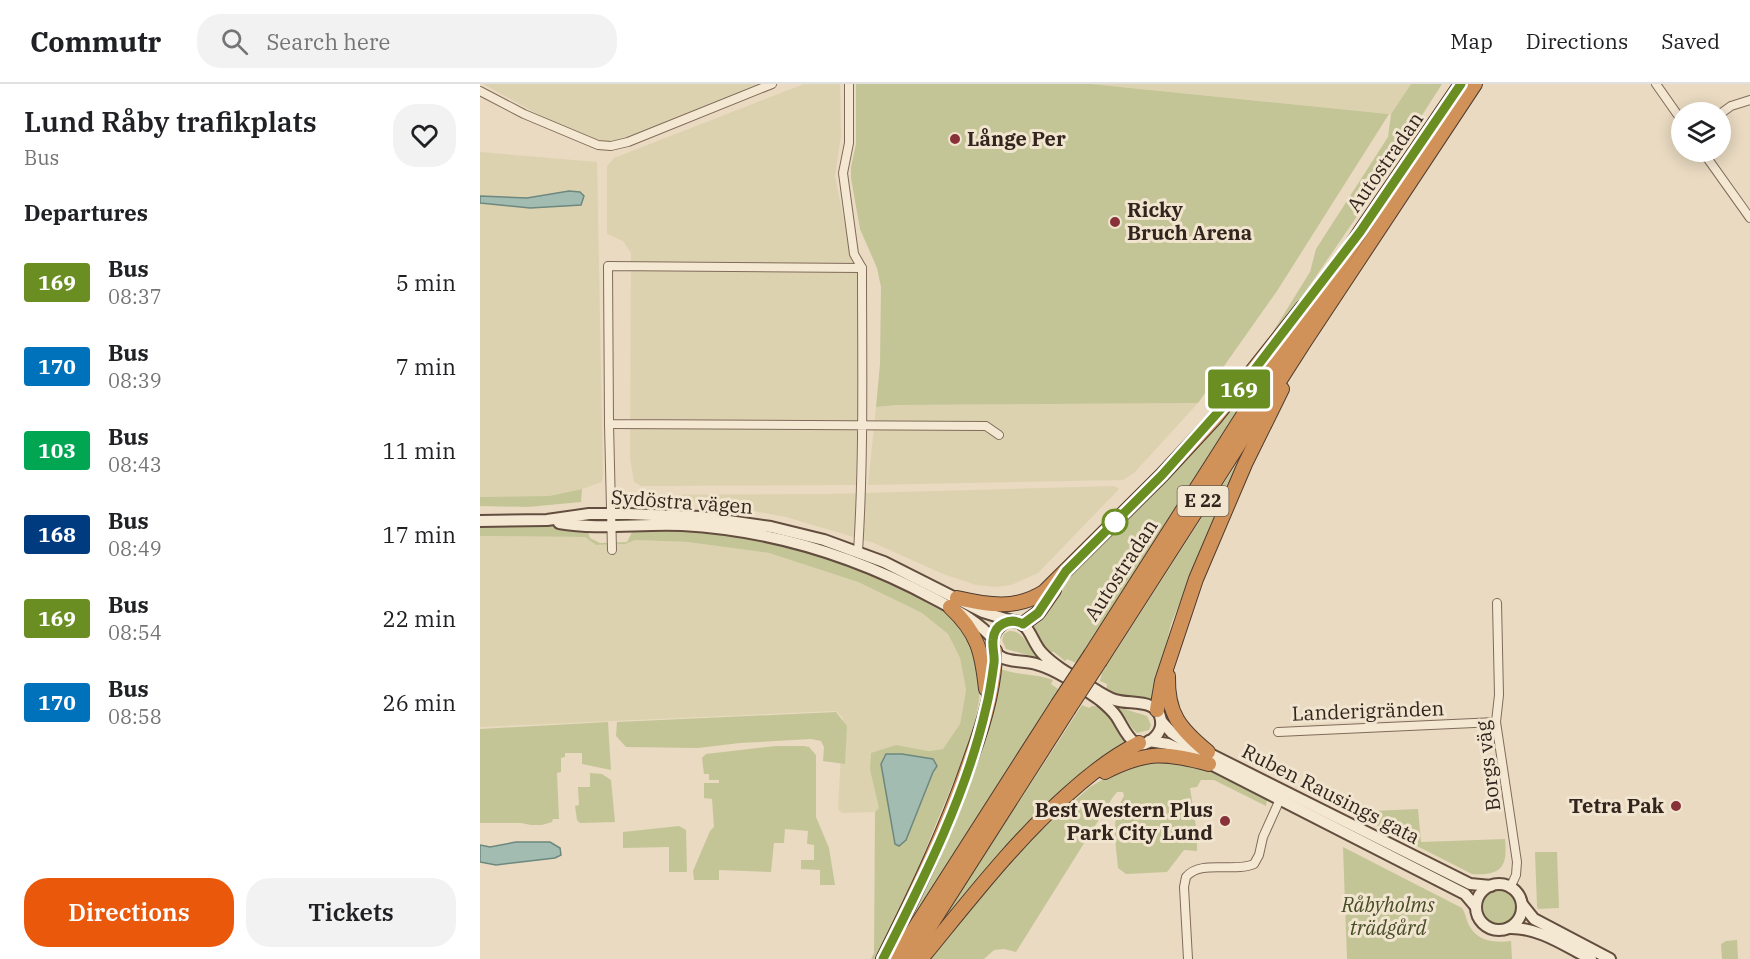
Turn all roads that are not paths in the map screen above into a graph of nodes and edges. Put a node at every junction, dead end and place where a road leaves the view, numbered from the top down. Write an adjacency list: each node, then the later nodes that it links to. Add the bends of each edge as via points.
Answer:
1 (772, 84): 6 (street, via 628,142 605,147 524,114)
2 (849, 84): 13 (street, via 849,143 843,173 855,254)
3 (1461, 84): 12 (highway, Autostradan / E 22)
4 (1475, 84): 14 (highway, Autostradan / E 22)
5 (1656, 84): 8 (street)
6 (480, 91)
7 (1750, 100): 9 (street)
8 (1671, 105)
9 (1731, 106)
10 (1710, 162): 11 (street)
11 (1750, 218)
12 (1360, 232): 22 (highway, via 1215,418); 27 (highway, Autostradan / E 22)
13 (862, 268): 15 (street, via 608,266); 16 (street)
14 (1305, 340): 27 (highway, Autostradan / E 22); 28 (highway, via 1219,522)
15 (609, 424): 16 (street); 18 (street)
16 (861, 425): 17 (street, via 986,426); 21 (street)
17 (999, 435)
18 (611, 520): 19 (main road, Sydöstra vägen, via 589,514 547,520); 20 (street); 21 (main road, Sydöstra vägen, via 701,517 748,523); 23 (main road, Sydöstra vägen, via 710,528 794,542 847,558)
19 (480, 521)
20 (612, 550)
21 (858, 552): 23 (main road, Sydöstra vägen, via 884,562)
22 (1066, 571): 23 (highway, via 1044,592 1021,603); 25 (highway, via 1038,613)
23 (954, 603): 25 (main road, Sydöstra vägen); 26 (main road, Sydöstra vägen, via 978,623); 29 (highway, via 975,638)
24 (1497, 603): 32 (street, Borgs väg)
25 (1018, 622): 26 (main road, via 999,626); 31 (main road, via 1051,661 1112,699 1147,704)
26 (994, 645): 29 (highway); 34 (main road, via 1004,658 1038,664 1064,677 1109,708 1128,737)
27 (1096, 657): 30 (highway, Autostradan / E 22, bridge)
28 (1168, 662): 31 (highway, via 1159,690); 35 (highway, via 1172,713)
29 (988, 703): 43 (highway, via 955,805)
30 (1063, 707): 44 (highway, Autostradan / E 22); 45 (highway, Autostradan / E 22)
31 (1159, 716): 34 (main road, via 1158,733); 35 (main road, Ruben Rausings gata, via 1178,738)
32 (1496, 722): 33 (street, Landerigränden); 39 (street, Borgs väg, via 1517,862)
33 (1278, 732)
34 (1144, 742): 35 (main road, Ruben Rausings gata, via 1174,746); 36 (highway, via 1112,758)
35 (1209, 758): 36 (highway, via 1143,756); 37 (main road, Ruben Rausings gata)
36 (1071, 790): 46 (highway, via 1016,844)
37 (1282, 795): 38 (main road, Ruben Rausings gata, via 1470,884); 41 (main road, Ruben Rausings gata, via 1465,894); 47 (street, via 1254,864 1197,869 1185,877)
38 (1491, 886): 39 (main road, Ruben Rausings gata); 41 (main road, via 1480,894)
39 (1510, 888): 40 (main road)
40 (1521, 904): 42 (main road, via 1518,921); 49 (main road, via 1534,920)
41 (1476, 907): 42 (main road, Ruben Rausings gata, via 1486,927)
42 (1509, 928): 48 (main road, Ruben Rausings gata, via 1539,933)
43 (883, 959)
44 (895, 959)
45 (909, 959)
46 (921, 959)
47 (1188, 959)
48 (1591, 959)
49 (1610, 959)

